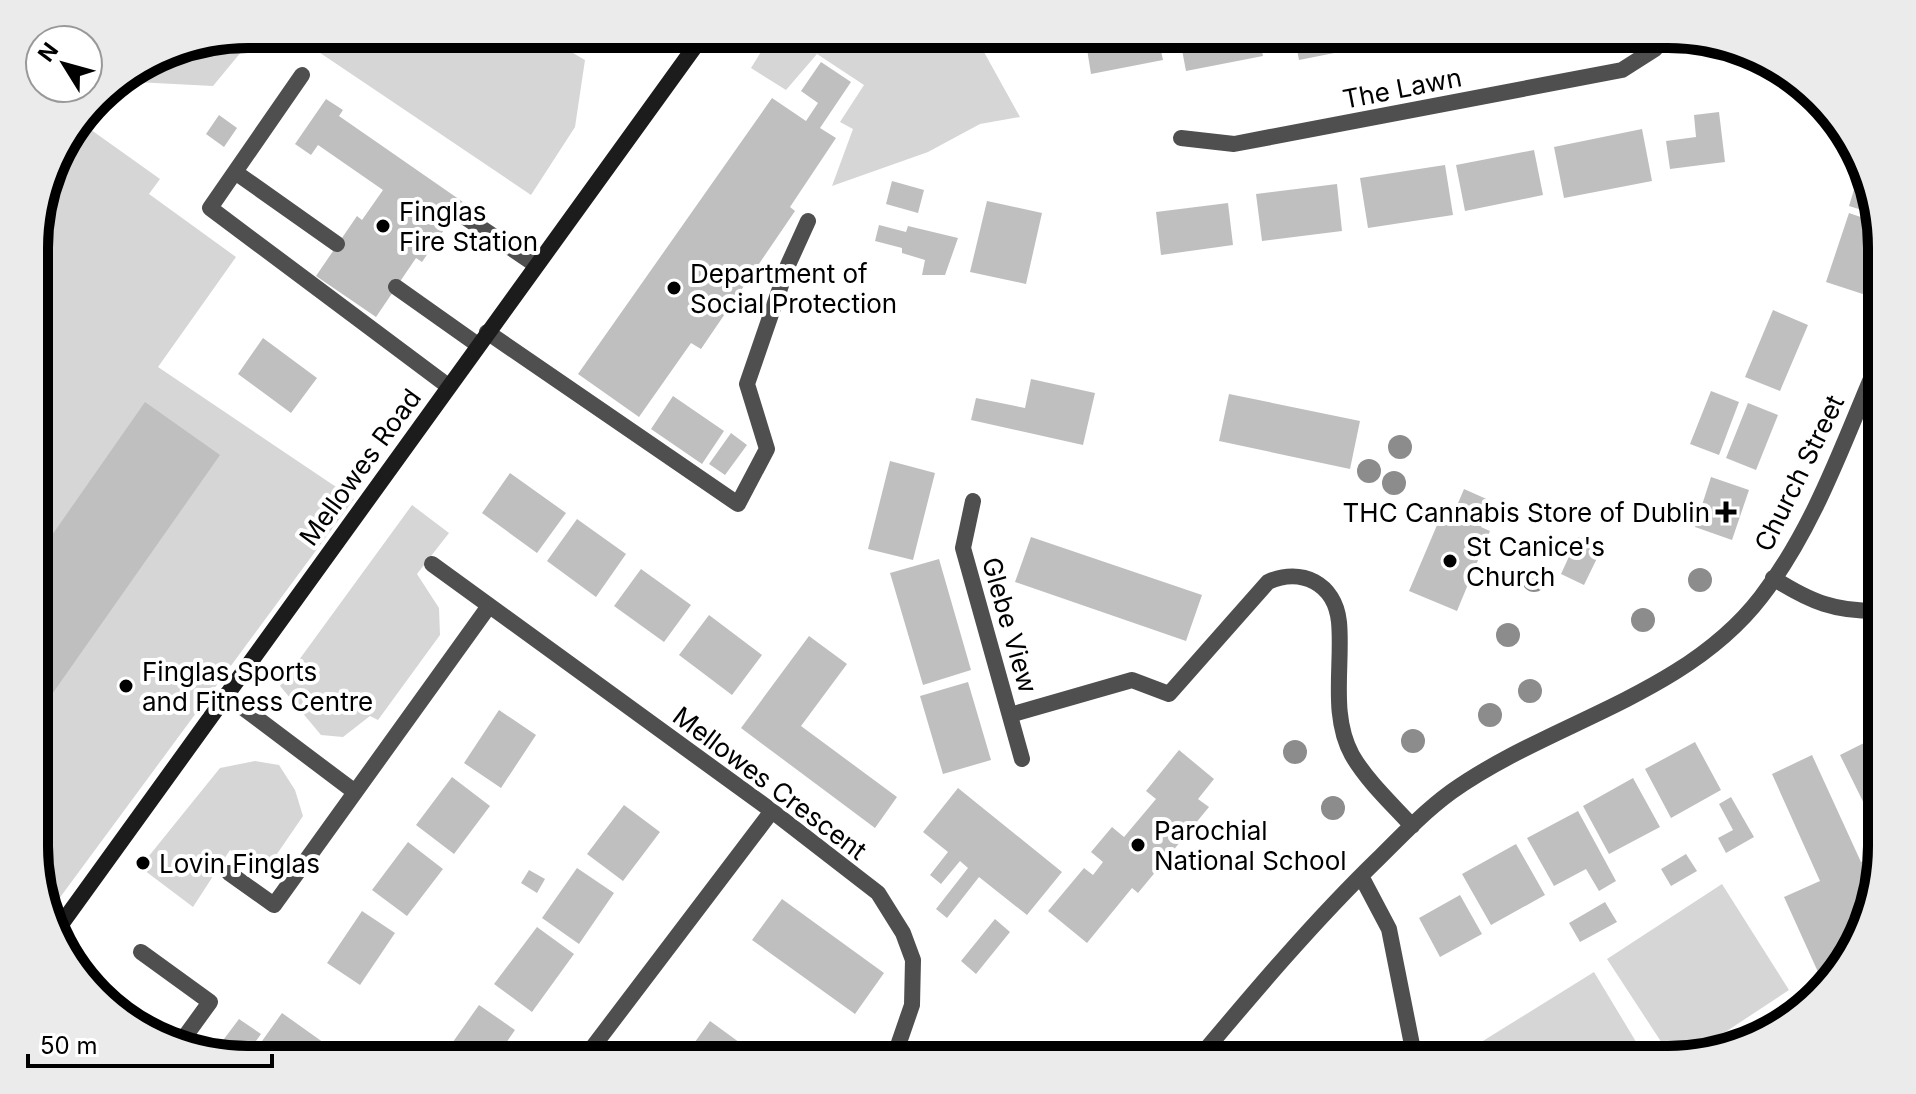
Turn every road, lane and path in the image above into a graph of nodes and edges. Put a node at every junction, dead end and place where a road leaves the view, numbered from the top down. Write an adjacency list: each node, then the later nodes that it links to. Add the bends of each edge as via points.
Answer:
1 (694, 48): 9 (main road, Mellowes Road)
2 (1656, 48): 4 (street, The Lawn, via 1622,70 1234,144)
3 (302, 75): 5 (street)
4 (1181, 138)
5 (235, 172): 8 (street); 13 (street, via 210,208)
6 (462, 215): 9 (street)
7 (808, 221): 11 (street, via 747,384 767,449 738,504)
8 (337, 244)
9 (536, 265): 11 (main road, Mellowes Road)
10 (396, 287): 11 (street)
11 (482, 338): 13 (main road, Mellowes Road)
12 (1868, 384): 16 (street, Church Street, via 1801,535)
13 (448, 386): 19 (main road, Mellowes Road)
14 (973, 501): 20 (street, Glebe View, via 963,548)
15 (432, 564): 17 (street, Mellowes Crescent)
16 (1773, 578): 18 (street, via 1812,602); 24 (street, Church Street, via 1760,599 1709,649 1635,695 1531,745 1451,792)
17 (489, 606): 22 (street); 23 (street, Mellowes Crescent)
18 (1868, 611)
19 (226, 695): 22 (street); 27 (main road, Mellowes Road)
20 (1010, 715): 21 (street, Glebe View); 24 (street, Glebe View, via 1132,680 1169,694 1268,582 1286,574 1303,576 1330,593 1339,620 1340,718 1352,755)
21 (1022, 759)
22 (355, 792): 25 (street, via 274,905)
23 (772, 811): 30 (street); 31 (street, Mellowes Crescent, via 878,893 903,933 913,960 912,1005)
24 (1412, 826): 26 (street, Church Street)
25 (229, 873)
26 (1361, 876): 32 (street, Church Street); 33 (street, via 1389,929)
27 (63, 922)
28 (141, 952): 29 (street, via 210,1002)
29 (186, 1036)
30 (594, 1046)
31 (898, 1046)
32 (1209, 1046)
33 (1412, 1046)

